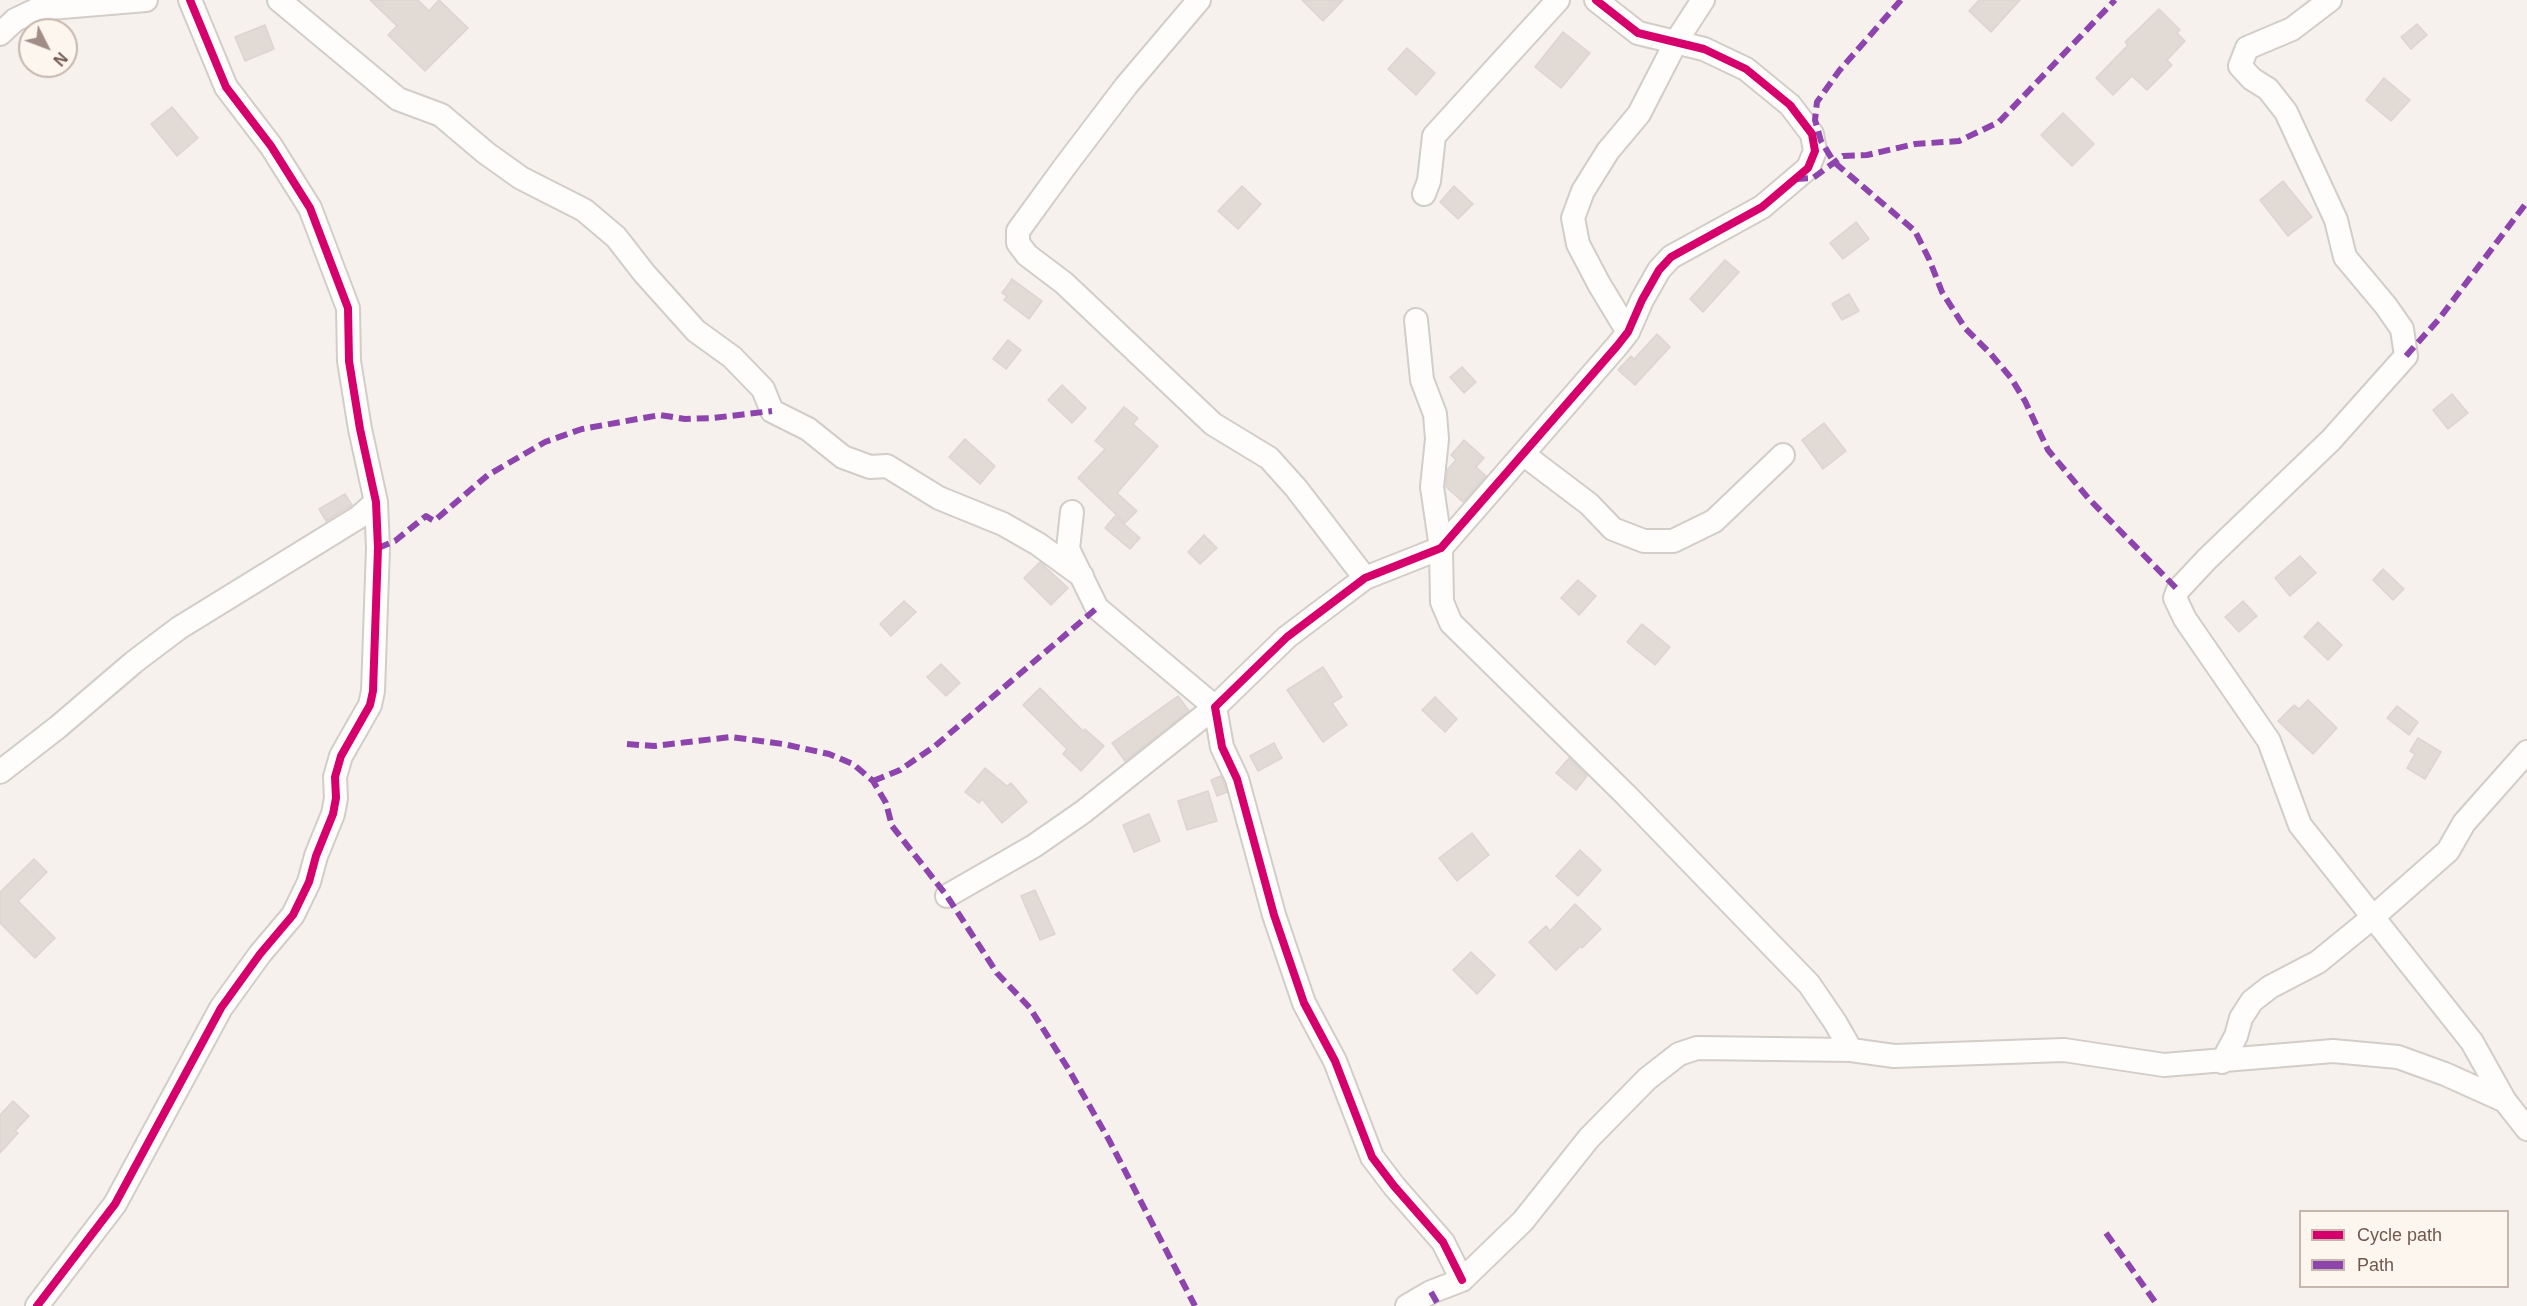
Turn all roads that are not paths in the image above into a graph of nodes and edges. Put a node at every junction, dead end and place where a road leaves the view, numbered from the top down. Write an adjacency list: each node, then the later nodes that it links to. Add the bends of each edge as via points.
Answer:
1 (146, 0): 9 (street, via 38,9)
2 (190, 0): 16 (street, via 226,87 272,146 310,208 348,308 349,361)
3 (279, 0): 19 (street, via 398,99 441,116 521,178 584,210 616,237 696,331 732,357 763,389 772,411 808,429 843,457 870,467 887,466 939,498 1003,524)
4 (1199, 0): 20 (street, via 1072,156 1018,231 1018,243 1213,424 1269,459)
5 (1558, 0): 11 (street, via 1434,136)
6 (1596, 0): 10 (street, via 1638,33)
7 (1703, 0): 10 (street)
8 (2330, 0): 25 (street, via 2292,30 2247,48 2240,66 2286,112 2336,220 2345,256 2402,329 2406,356 2331,440 2207,558 2175,598 2185,619 2269,741 2300,825)
9 (0, 33)
10 (1677, 40): 13 (street, via 1639,114 1608,151 1583,191 1573,218 1578,244); 13 (street, via 1746,69 1790,105 1812,134 1815,152 1808,168 1762,207 1671,257 1659,270)
11 (1424, 194)
12 (1416, 320): 18 (street, via 1422,380 1435,414 1432,487)
13 (1628, 332): 14 (street)
14 (1523, 454): 15 (street, via 1589,504 1613,529 1644,541 1673,541 1714,521); 18 (street)
15 (1783, 455)
16 (376, 502): 23 (street, via 359,517 179,628); 31 (street, via 373,691 370,705 341,756 335,777 333,814 309,882 293,915 221,1008 115,1204)
17 (1072, 512): 19 (street, via 1068,549)
18 (1441, 548): 20 (street); 26 (street, via 1442,602 1452,623 1809,984)
19 (1082, 576): 21 (street, via 1097,608)
20 (1365, 578): 21 (street, via 1287,637)
21 (1215, 707): 24 (street, via 1083,812 1034,846); 30 (street, via 1222,747 1237,779 1274,915 1304,1003 1335,1061 1372,1157 1443,1242)
22 (2527, 752): 25 (street, via 2464,823 2448,850)
23 (0, 772)
24 (947, 896)
25 (2372, 918): 27 (street, via 2318,962 2252,1001); 28 (street, via 2472,1042)
26 (1851, 1050): 27 (street, via 1894,1056 2064,1050 2164,1065); 30 (street, via 1723,1047 1697,1048 1679,1054 1647,1079 1589,1138 1523,1221)
27 (2222, 1062): 28 (street, via 2333,1051 2398,1057)
28 (2505, 1101): 29 (street)
29 (2527, 1129)
30 (1462, 1280): 32 (street)
31 (37, 1306)
32 (1407, 1306)

